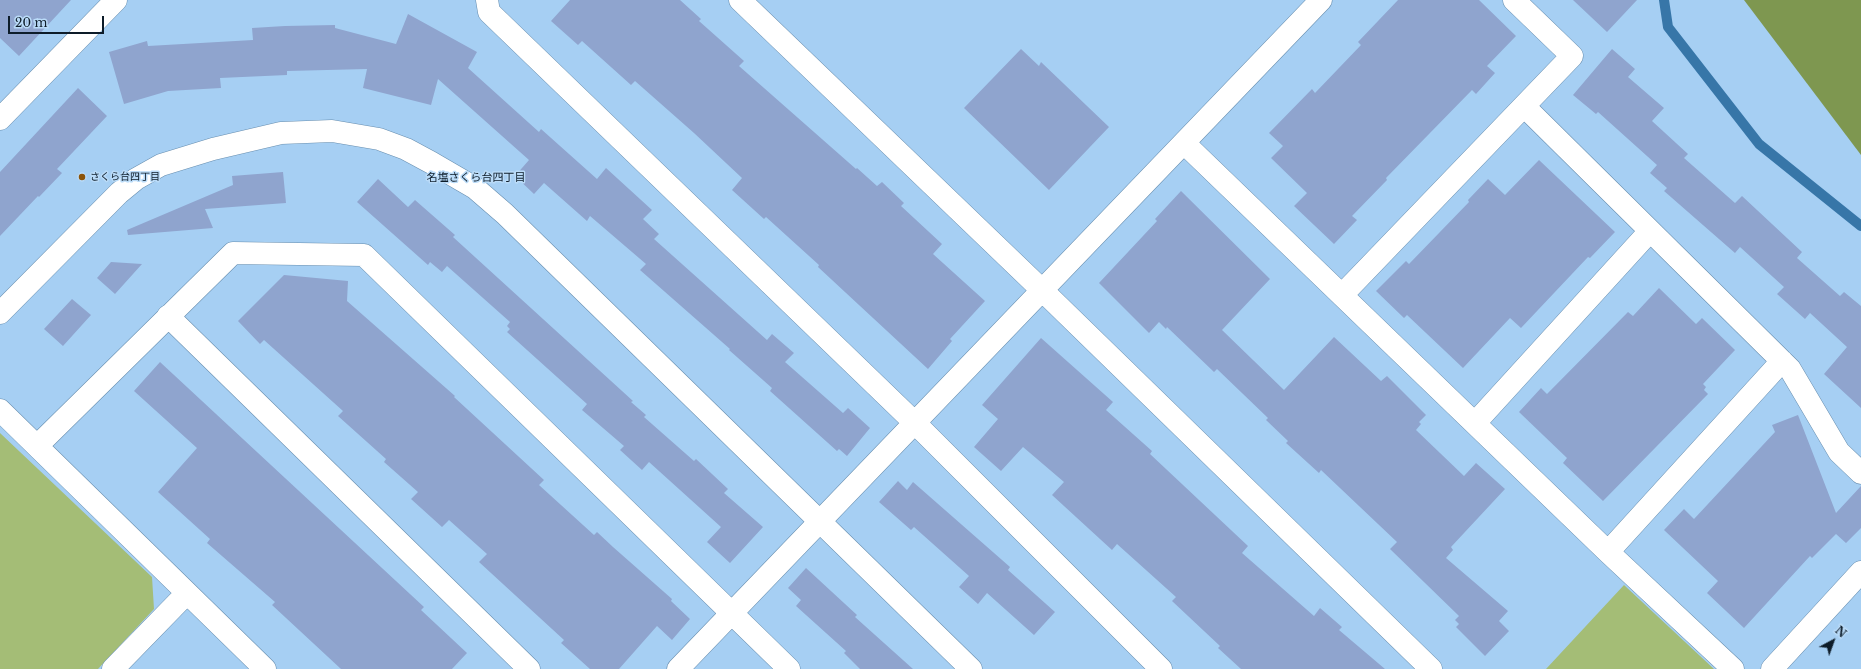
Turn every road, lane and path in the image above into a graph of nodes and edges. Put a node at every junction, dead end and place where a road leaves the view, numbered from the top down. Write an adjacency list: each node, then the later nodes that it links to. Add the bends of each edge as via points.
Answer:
1 (116, 0): 7 (street)
2 (487, 0): 17 (street, via 489,12)
3 (740, 0): 10 (street)
4 (1321, 0): 8 (street)
5 (1514, 0): 6 (street, via 1572,56)
6 (1524, 106): 9 (street); 11 (street)
7 (0, 119)
8 (1184, 143): 10 (street); 11 (street)
9 (1650, 231): 14 (street); 16 (street)
10 (1042, 291): 17 (street); 32 (street)
11 (1342, 294): 16 (street)
12 (0, 313): 20 (street, via 109,202 136,179 161,165 213,149 281,133 332,131 379,139 406,149 475,188 505,214)
13 (168, 316): 18 (street); 24 (street, via 233,253 364,255); 27 (street)
14 (1782, 360): 19 (street, via 1790,369 1839,452); 21 (street)
15 (0, 410): 18 (street)
16 (1475, 423): 21 (street)
17 (915, 424): 20 (street); 31 (street)
18 (37, 446): 23 (street)
19 (1861, 473)
20 (820, 522): 24 (street); 30 (street)
21 (1608, 552): 33 (street)
22 (1861, 572): 34 (street)
23 (187, 593): 25 (street); 26 (street)
24 (732, 613): 28 (street); 29 (street)
25 (114, 669)
26 (266, 669)
27 (529, 669)
28 (678, 669)
29 (789, 669)
30 (971, 669)
31 (1161, 669)
32 (1431, 669)
33 (1733, 669)
34 (1772, 669)

